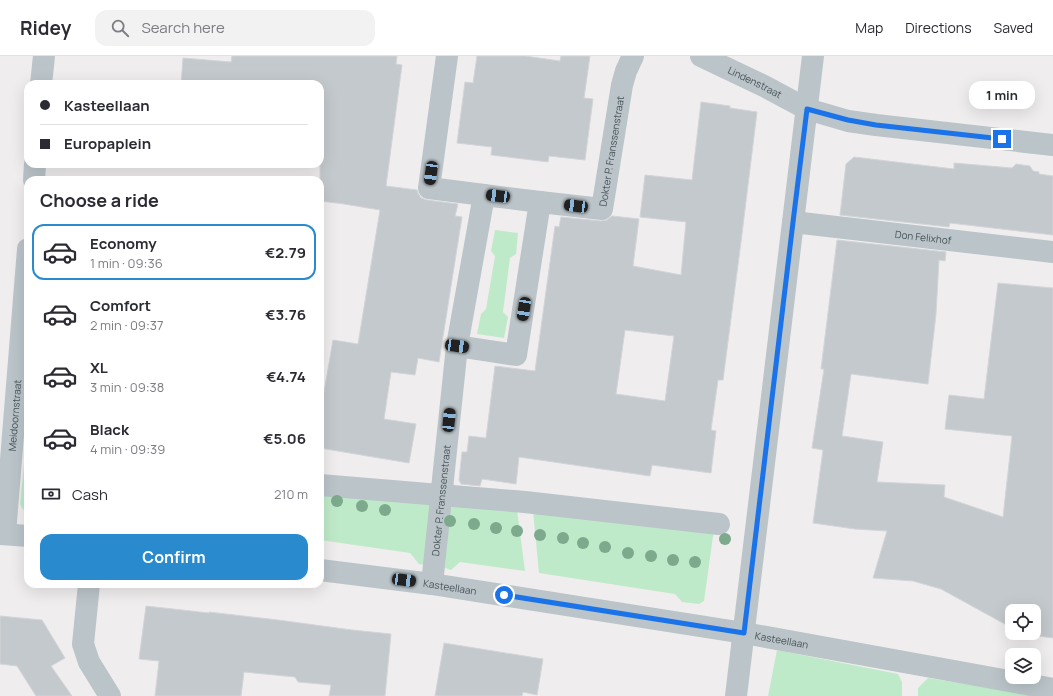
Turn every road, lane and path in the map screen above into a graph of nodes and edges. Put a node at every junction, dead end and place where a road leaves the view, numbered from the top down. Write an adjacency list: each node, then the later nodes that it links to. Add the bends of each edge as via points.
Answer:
1 (44, 56): 6 (street)
2 (447, 56): 9 (street, Dokter P. Franssenstraat, via 429,188)
3 (633, 56): 10 (street, Dokter P. Franssenstraat, via 622,85 602,209)
4 (701, 56): 7 (street, Lindenstraat)
5 (813, 56): 7 (street)
6 (41, 80)
7 (807, 109): 8 (street, Lindenstraat, via 876,125); 11 (street)
8 (1053, 145)
9 (484, 195): 10 (street, Dokter P. Franssenstraat); 14 (street, Dokter P. Franssenstraat)
10 (540, 202): 14 (street, via 516,355)
11 (793, 222): 12 (street, Don Felixhof); 23 (street)
12 (1053, 252)
13 (24, 294): 18 (street, Meidoornstraat)
14 (457, 346): 16 (street, Dokter P. Franssenstraat)
15 (324, 485): 16 (street)
16 (441, 495): 17 (street); 21 (street, Dokter P. Franssenstraat)
17 (719, 524)
18 (2, 534): 19 (street)
19 (24, 536)
20 (324, 570): 21 (street, Kasteellaan)
21 (432, 584): 23 (street, Kasteellaan)
22 (89, 588): 25 (street, via 83,644 89,662)
23 (744, 633): 24 (street, Kasteellaan); 26 (street)
24 (1053, 689): 27 (street)
25 (110, 696)
26 (736, 696)
27 (1053, 696)

